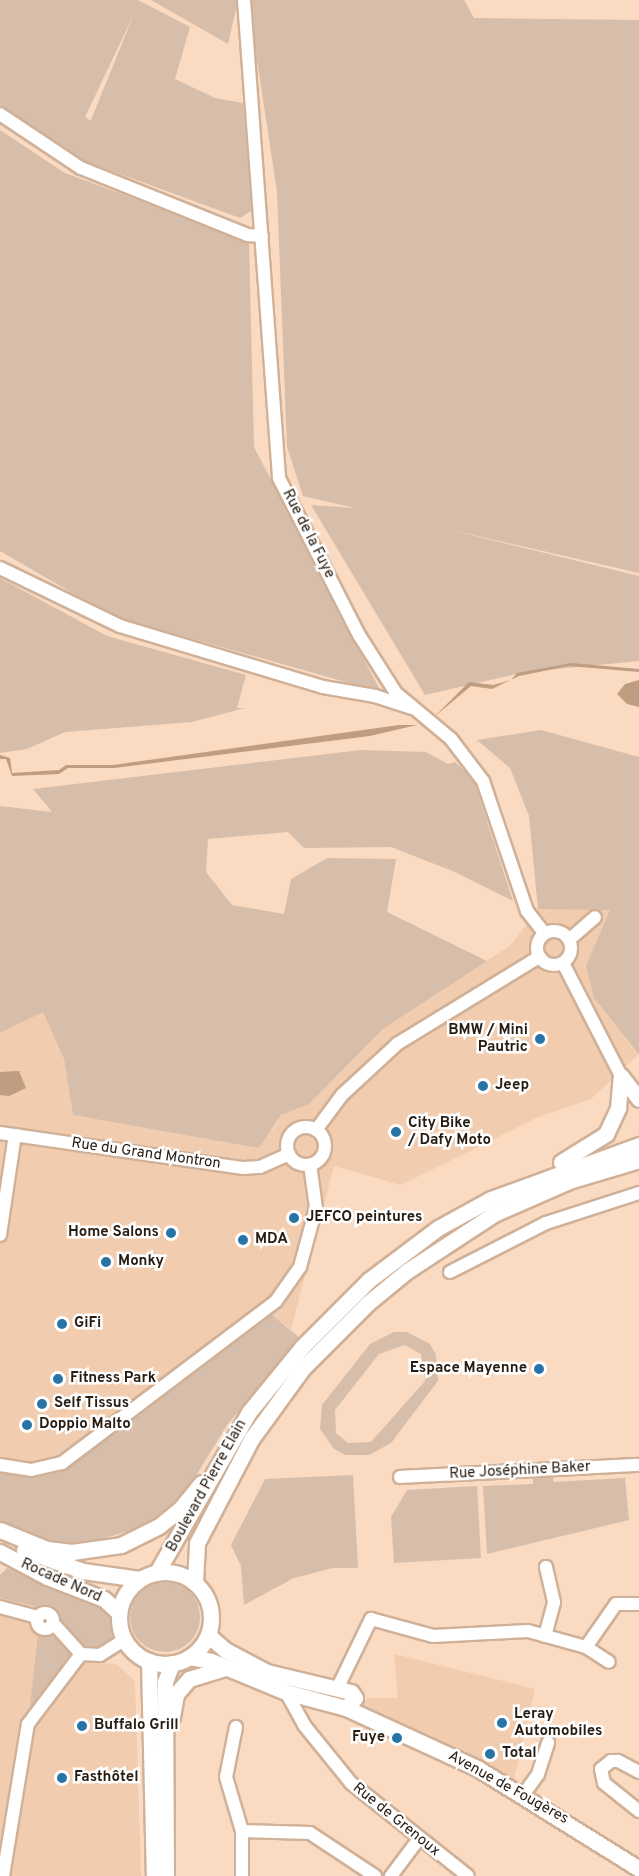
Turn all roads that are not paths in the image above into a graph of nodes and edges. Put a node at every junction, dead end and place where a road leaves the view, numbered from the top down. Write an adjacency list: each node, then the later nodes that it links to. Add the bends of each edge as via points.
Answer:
1 (244, 0): 3 (street, Rue de la Fuye)
2 (0, 114): 3 (street, via 81,168 248,235)
3 (262, 236): 5 (street, Rue de la Fuye, via 279,478 359,634 396,693)
4 (0, 568): 5 (street, via 120,626)
5 (417, 711): 7 (street, Rue de la Fuye, via 451,739 483,781 527,911)
6 (595, 917): 8 (street)
7 (544, 933): 8 (street, via 561,932); 9 (street, via 538,942)
8 (570, 939): 10 (street, via 572,950)
9 (539, 957): 10 (street, via 547,964); 13 (street, via 397,1044 342,1095)
10 (563, 963): 11 (street)
11 (621, 1076): 12 (main road); 21 (main road, via 618,1108 606,1134)
12 (639, 1099)
13 (316, 1130): 17 (street, via 304,1127 293,1132 287,1142); 19 (street, via 323,1138 324,1148 320,1159)
14 (0, 1133): 15 (street, Rue du Grand Montron)
15 (15, 1135): 17 (street, Rue du Grand Montron, via 244,1168 261,1167); 24 (street)
16 (639, 1145): 21 (main road, Boulevard Pierre Elain)
17 (289, 1154): 19 (street, via 297,1163)
18 (639, 1160): 23 (main road, Boulevard Pierre Elain, via 572,1180)
19 (310, 1164): 27 (street, via 317,1205 300,1267 276,1301 62,1463 30,1470)
20 (639, 1170): 23 (main road)
21 (512, 1188): 26 (main road, Boulevard Pierre Elain, via 438,1228 369,1280 302,1347)
22 (639, 1192): 25 (street, via 546,1223)
23 (477, 1224): 35 (main road, Boulevard Pierre Elain, via 407,1271 303,1368 252,1438 209,1515 197,1543)
24 (0, 1234)
25 (450, 1272)
26 (236, 1431): 30 (main road, Rocade Nord, via 181,1508 137,1538 99,1550 72,1552 38,1546); 33 (main road, Boulevard Pierre Elain)
27 (0, 1465)
28 (639, 1465): 29 (street, Rue Joséphine Baker)
29 (400, 1477)
30 (0, 1532): 34 (main road, Rocade Nord, via 50,1562)
31 (1, 1553): 38 (main road, Rocade Nord, via 47,1577 104,1599)
32 (546, 1567): 40 (street, via 554,1602)
33 (157, 1572): 34 (main road); 35 (main road, via 177,1574)
34 (139, 1579): 38 (main road, via 129,1588)
35 (195, 1582): 39 (main road, via 210,1606)
36 (639, 1604): 42 (street, via 616,1604)
37 (0, 1607): 43 (street, via 38,1617 43,1629 53,1623)
38 (119, 1613): 41 (main road)
39 (208, 1635): 44 (main road); 49 (main road, Avenue de Fougères, via 239,1659)
40 (545, 1636): 42 (street); 50 (street, via 528,1631 433,1636 371,1619)
41 (124, 1640): 43 (street, via 100,1655); 45 (main road)
42 (586, 1647): 46 (street)
43 (81, 1654): 63 (street, via 28,1724)
44 (189, 1657): 47 (main road); 48 (main road, Avenue de Fougères)
45 (148, 1661): 47 (main road); 64 (main road)
46 (609, 1662)
47 (172, 1663): 56 (main road, via 165,1682)
48 (226, 1668): 49 (main road, Avenue de Fougères); 56 (main road, via 198,1674 180,1688)
49 (287, 1685): 50 (main road, Avenue de Fougères); 51 (main road, Avenue de Fougères); 53 (street, Rue de Grenoux)
50 (337, 1689): 52 (main road, Avenue de Fougères, via 351,1692)
51 (312, 1699): 52 (main road, Avenue de Fougères); 53 (street)
52 (351, 1703): 58 (main road, Avenue de Fougères, via 370,1719 477,1768)
53 (300, 1717): 61 (street, Rue de Grenoux, via 351,1783)
54 (236, 1727): 60 (street, via 226,1778)
55 (548, 1743): 58 (street, via 538,1774)
56 (165, 1749): 65 (main road)
57 (639, 1772): 59 (street, via 618,1761 601,1769 604,1783)
58 (522, 1795): 62 (main road, Avenue de Fougères)
59 (639, 1811)
60 (242, 1832): 66 (street); 67 (street, via 310,1833)
61 (418, 1840): 68 (street); 69 (street, Rue de Grenoux)
62 (639, 1869)
63 (3, 1876)
64 (154, 1876)
65 (166, 1876)
66 (242, 1876)
67 (375, 1876)
68 (392, 1876)
69 (468, 1876)

